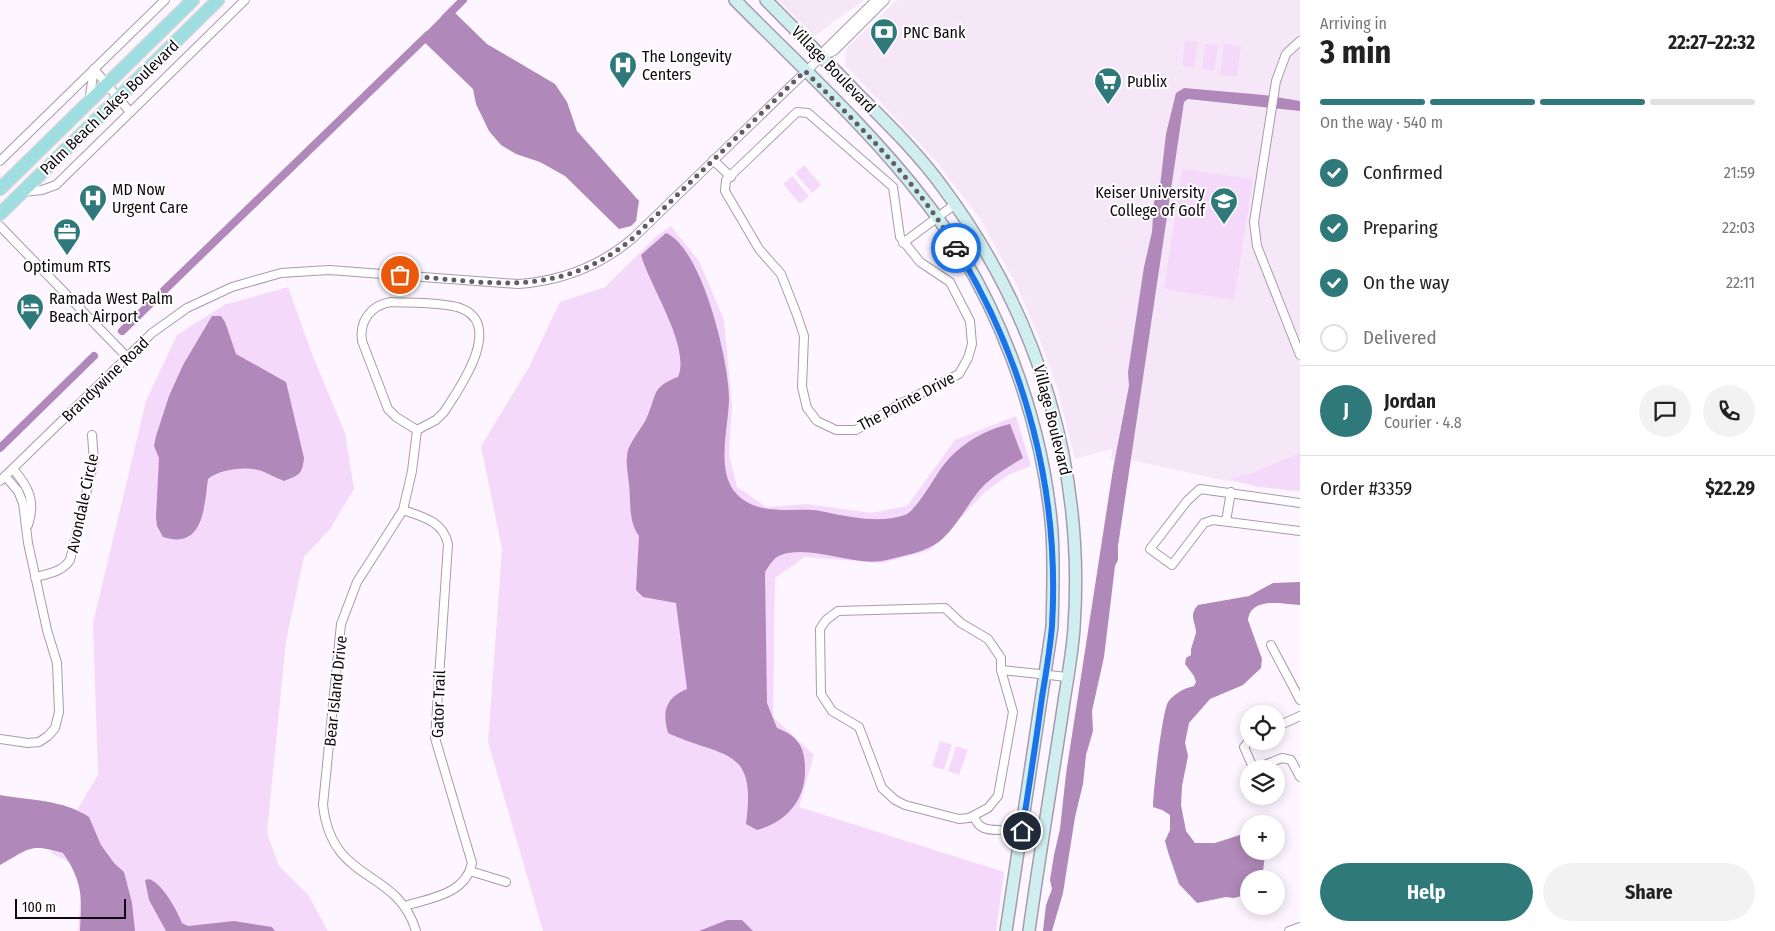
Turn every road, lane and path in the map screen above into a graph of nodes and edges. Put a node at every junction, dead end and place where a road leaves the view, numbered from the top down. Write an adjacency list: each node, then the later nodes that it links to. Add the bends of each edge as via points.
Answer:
1 (164, 0): 11 (street)
2 (193, 0): 13 (main road, Palm Beach Lakes Boulevard)
3 (218, 0): 14 (main road, Palm Beach Lakes Boulevard)
4 (245, 0): 16 (street)
5 (735, 0): 12 (street, Village Boulevard)
6 (766, 0): 10 (street, Village Boulevard)
7 (876, 0): 10 (street)
8 (885, 0): 10 (street, via 834,51)
9 (1300, 41): 27 (street, via 1280,64 1255,234)
10 (822, 56): 12 (street, Brandywine Road); 22 (street, Village Boulevard, via 901,137)
11 (94, 69): 13 (street); 15 (street); 18 (street)
12 (805, 71): 17 (street, Brandywine Road); 24 (street, Village Boulevard, via 885,152)
13 (107, 84): 14 (street); 15 (main road, Palm Beach Lakes Boulevard)
14 (118, 98): 16 (street); 21 (main road, Palm Beach Lakes Boulevard)
15 (89, 102): 20 (main road, Palm Beach Lakes Boulevard)
16 (130, 112): 21 (street, via 56,185)
17 (713, 160): 19 (street); 28 (street, Brandywine Road, via 618,251 573,274 554,280 518,284 329,270 281,273 240,283 206,298 169,320)
18 (0, 161)
19 (731, 177): 26 (street, The Pointe Drive, via 798,112 808,113 893,187); 26 (street, The Pointe Drive, via 724,185 727,198 759,249 781,274 804,336 802,387 805,403 817,421 831,429 856,430 953,377 966,364 972,344 970,321 950,282 920,262)
20 (0, 189)
21 (23, 192): 23 (main road, Palm Beach Lakes Boulevard)
22 (954, 205): 24 (street); 43 (street, Village Boulevard, via 989,258 1020,316 1041,369 1061,442 1074,531 1075,599)
23 (0, 214)
24 (936, 216): 26 (street); 42 (street, Village Boulevard, via 992,313 1018,375 1035,428 1052,532 1053,598)
25 (0, 226): 28 (street)
26 (903, 242)
27 (1300, 355)
28 (127, 357): 31 (street, Brandywine Road)
29 (416, 430): 29 (street, via 388,409 362,342 362,330 368,315 386,303 456,307 471,315 479,328 478,350 447,408 436,420); 35 (street, Bear Island Drive)
30 (92, 435): 39 (street, Avondale Circle, via 94,460 70,560 52,574)
31 (13, 470): 32 (street, Brandywine Road); 37 (street, via 27,486 32,501)
32 (3, 479): 37 (street, via 21,497)
33 (1231, 492): 34 (street); 36 (street); 36 (street, via 1205,488 1196,491 1150,549 1172,565 1204,523)
34 (1300, 502)
35 (403, 510): 52 (street, Gator Trail, via 438,524 448,544 435,738 470,851); 54 (street, Bear Island Drive, via 357,582 343,618 323,806 329,835 346,860 390,890)
36 (1226, 521): 38 (street)
37 (26, 530): 39 (street)
38 (1300, 531)
39 (35, 577): 47 (street, via 57,663 58,718 52,732 39,742)
40 (1272, 645): 44 (street)
41 (1001, 670): 42 (street); 50 (street, via 1013,717 1000,790 992,804); 50 (street, via 1001,658 988,639 961,623 945,608 838,611 820,629 821,694 832,711 859,727 882,788 905,805 959,819)
42 (1046, 673): 43 (street); 57 (street, Village Boulevard)
43 (1068, 677): 58 (street, Village Boulevard)
44 (1300, 700)
45 (1300, 716): 46 (street)
46 (1285, 724)
47 (0, 739)
48 (1245, 750): 49 (street, via 1252,765 1257,768 1282,758 1291,760)
49 (1300, 777)
50 (974, 816): 51 (street, via 979,826)
51 (999, 830)
52 (470, 871): 53 (street); 54 (street, via 464,883 455,890)
53 (506, 882)
54 (405, 906): 56 (street, Bear Island Drive)
55 (1300, 927): 59 (street)
56 (416, 931)
57 (1006, 931)
58 (1029, 931)
59 (1289, 931)

